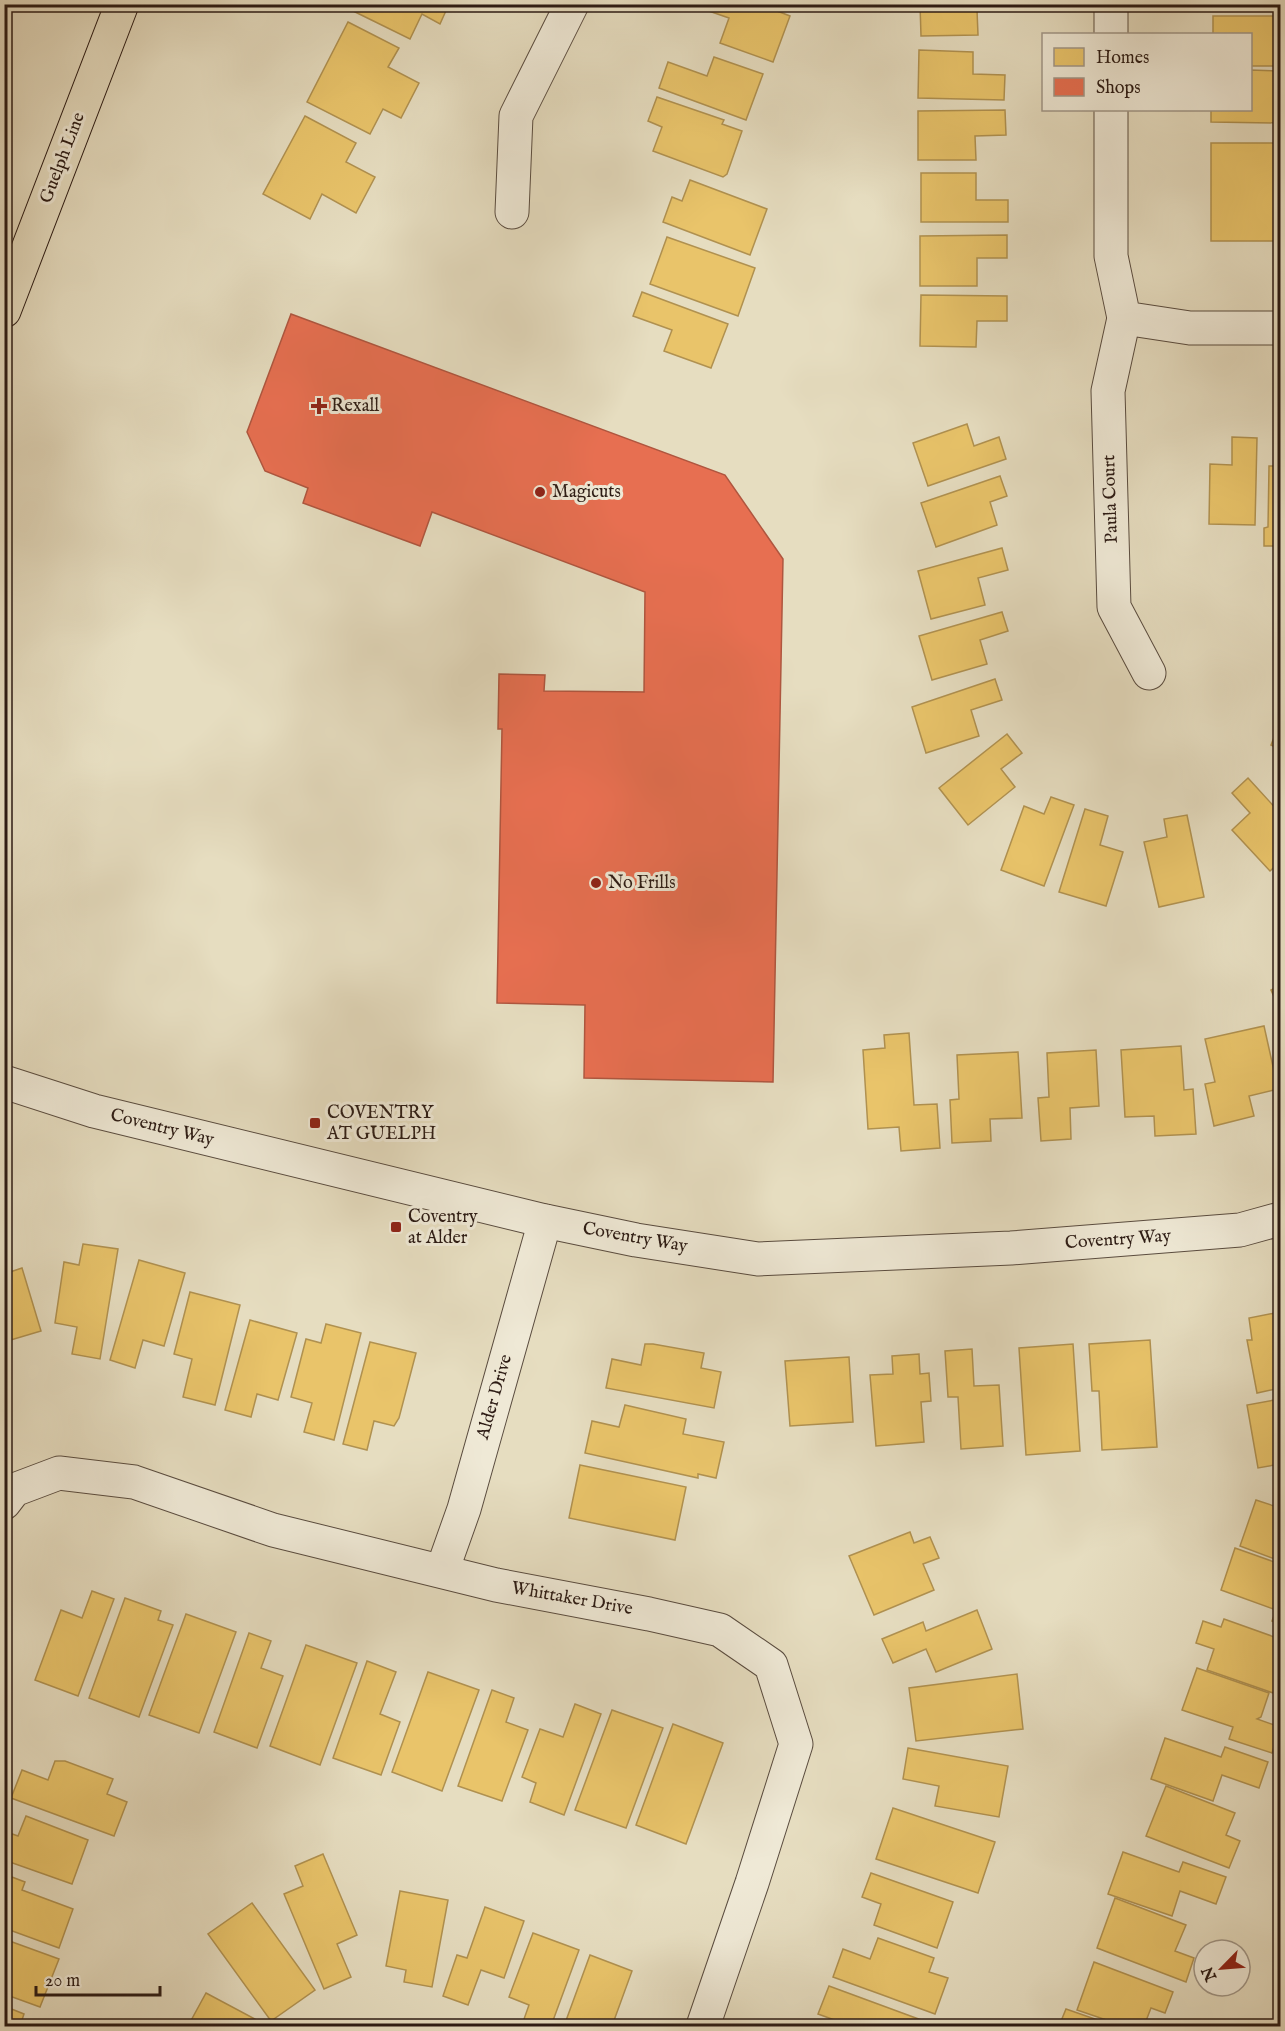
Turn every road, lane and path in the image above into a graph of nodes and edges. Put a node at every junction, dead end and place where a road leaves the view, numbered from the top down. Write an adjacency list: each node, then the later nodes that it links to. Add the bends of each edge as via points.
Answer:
1 (122, 4): 7 (main road, Guelph Line)
2 (572, 4): 6 (street, via 516,116)
3 (1111, 4): 4 (street)
4 (1111, 33)
5 (1111, 111): 8 (street, via 1110,256)
6 (512, 213)
7 (4, 311)
8 (1124, 318): 9 (street, via 1190,328); 10 (street, Paula Court, via 1108,391 1114,607)
9 (1281, 328)
10 (1149, 673)
11 (4, 1082): 13 (street, Coventry Way, via 94,1112)
12 (1281, 1219): 13 (street, Coventry Way, via 1240,1230 1011,1248 758,1259)
13 (545, 1221): 15 (street, Alder Drive, via 464,1509)
14 (4, 1503): 15 (street, Whittaker Drive, via 14,1490 59,1473 134,1482 273,1530)
15 (442, 1571): 16 (street, Whittaker Drive, via 496,1586 720,1630 771,1665 796,1744)
16 (703, 2026)

